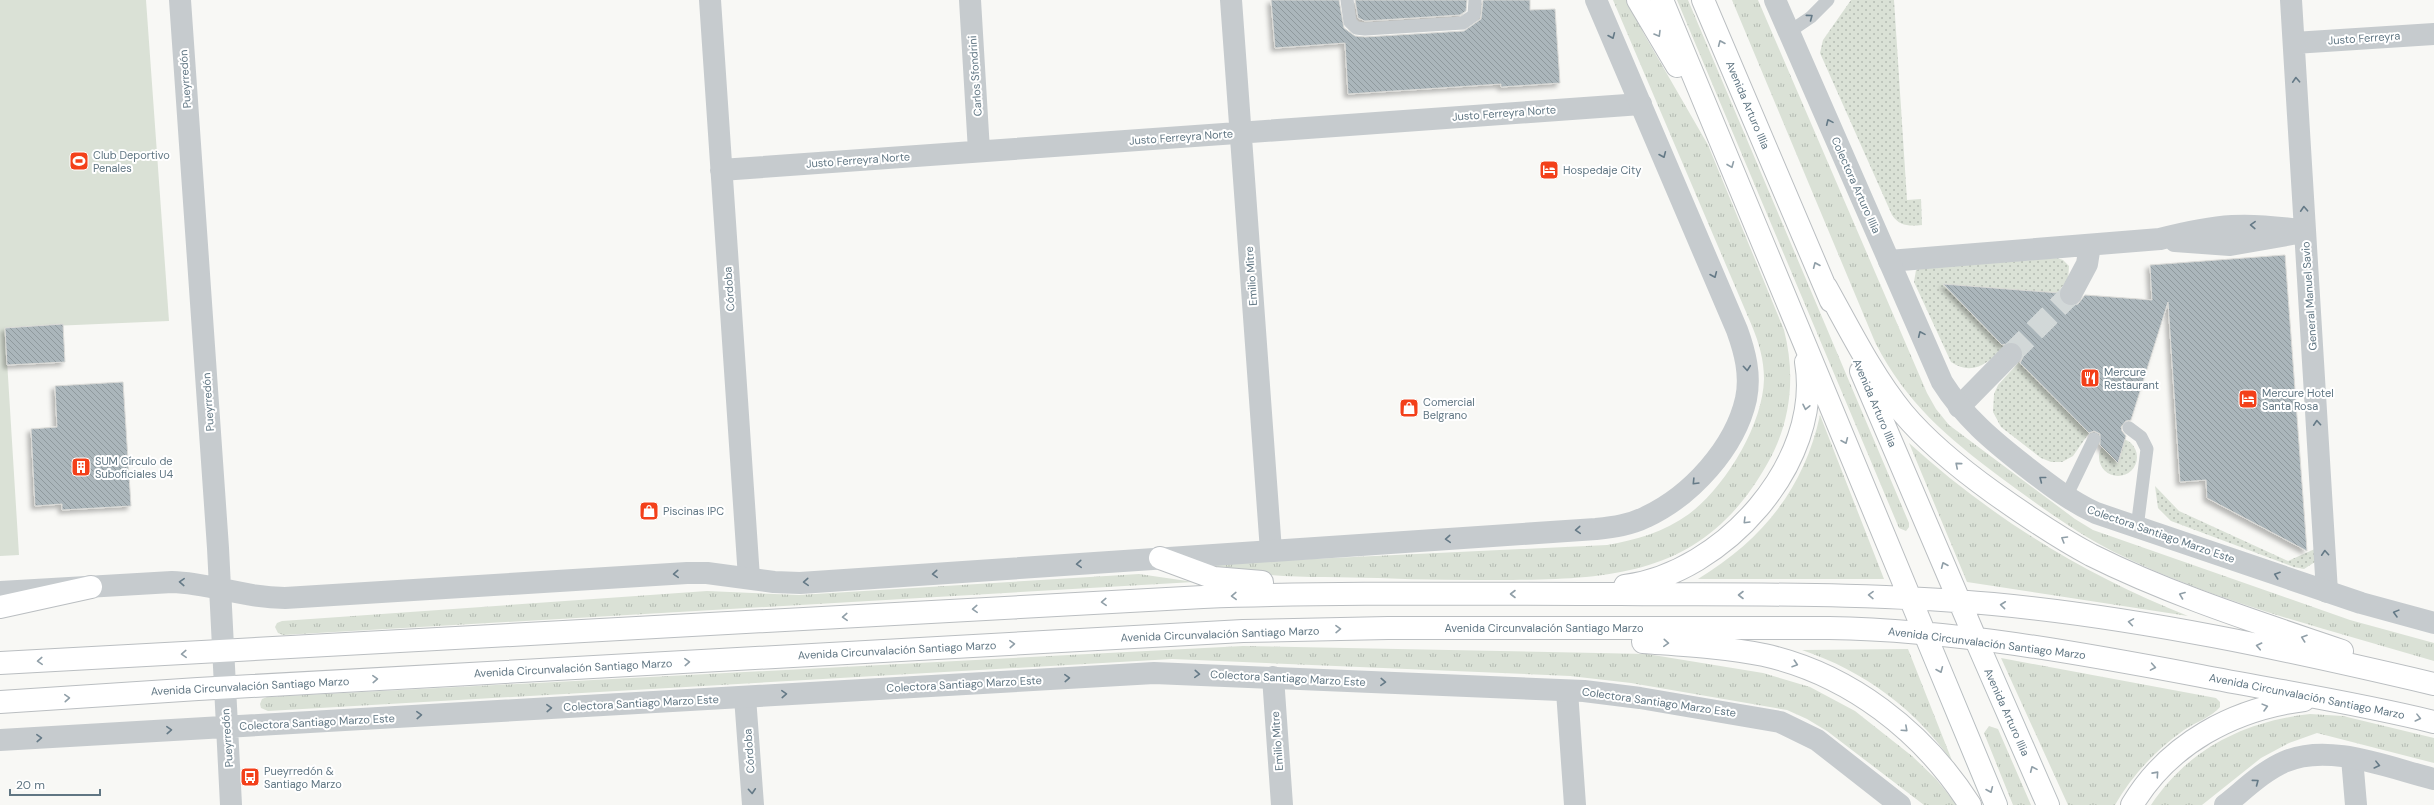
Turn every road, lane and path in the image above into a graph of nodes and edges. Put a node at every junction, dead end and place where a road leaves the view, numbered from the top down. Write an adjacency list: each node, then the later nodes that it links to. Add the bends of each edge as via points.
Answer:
1 (180, 0): 39 (street, Pueyrredón)
2 (710, 0): 21 (street, Córdoba)
3 (970, 0): 20 (street, Carlos Sfondrini)
4 (1231, 0): 18 (street, Emilio Mitre)
5 (1347, 0): 6 (lane, via 1350,22 1356,28 1365,29 1463,23 1474,16)
6 (1475, 0)
7 (1596, 0): 17 (street, one-way to 17)
8 (1638, 0): 19 (main road, one-way to 19)
9 (1662, 0): 19 (main road)
10 (1703, 0): 25 (main road, Avenida Arturo Illia, one-way to 10)
11 (1775, 0): 14 (street, Colectora Arturo Illia)
12 (1828, 0): 14 (lane, one-way to 12, via 1811,17)
13 (2291, 0): 16 (street, General Manuel Savio)
14 (1789, 32): 24 (street, Colectora Arturo Illia, one-way to 14)
15 (2434, 34): 16 (street, Justo Ferreyra)
16 (2294, 43): 22 (street, General Manuel Savio, one-way to 16)
17 (1640, 104): 18 (street, Justo Ferreyra Norte); 35 (street, one-way to 35, via 1738,330 1747,364 1746,398 1737,422 1723,448 1697,480 1676,499 1630,524 1596,529)
18 (1241, 132): 20 (street, Justo Ferreyra Norte); 35 (street, Emilio Mitre)
19 (1719, 137): 27 (main road, one-way to 27)
20 (979, 151): 21 (street, Justo Ferreyra Norte)
21 (721, 170): 37 (street, Córdoba)
22 (2305, 231): 23 (street, via 2230,245 2160,240); 41 (street, General Manuel Savio, one-way to 22)
23 (2090, 245): 24 (street); 26 (street, via 2087,264)
24 (1889, 261): 29 (street, Colectora Arturo Illia, one-way to 24)
25 (1826, 288): 45 (main road, Avenida Arturo Illia, one-way to 25); 54 (main road, one-way to 25, via 2233,614 2160,586 2090,554 2022,512 1957,465 1904,414 1876,374)
26 (2071, 294)
27 (1792, 315): 43 (main road, one-way to 43, via 1805,356 1808,399 1803,421 1788,460 1778,480 1752,516 1719,546 1666,575 1630,586); 44 (main road, one-way to 44)
28 (2011, 354): 30 (street)
29 (1936, 369): 30 (street, Colectora Santiago Marzo Este)
30 (1959, 407): 33 (street, Colectora Santiago Marzo Este, one-way to 30, via 1988,437)
31 (2129, 428): 34 (lane, via 2141,436 2147,449)
32 (2094, 439): 33 (lane)
33 (2066, 497): 34 (street, Colectora Santiago Marzo Este, via 2096,513)
34 (2137, 528): 41 (street, Colectora Santiago Marzo Este, one-way to 34)
35 (1271, 551): 36 (street)
36 (1160, 558): 37 (street, one-way to 37, via 800,583); 42 (main road, via 1203,575 1226,580)
37 (749, 578): 39 (street, one-way to 39, via 687,573 285,598 250,596)
38 (91, 587): 39 (street, one-way to 38, via 178,582); 40 (street); 46 (main road)
39 (220, 590): 51 (street, Pueyrredón)
40 (0, 592)
41 (2327, 592): 47 (street, Colectora Santiago Marzo Este, one-way to 41)
42 (1455, 594): 43 (main road, one-way to 42); 51 (main road, one-way to 51, via 1309,594 1169,598)
43 (1547, 594): 44 (main road, one-way to 43)
44 (1910, 597): 45 (main road); 49 (main road)
45 (1960, 601): 50 (main road, Avenida Arturo Illia); 54 (main road, one-way to 45, via 2165,627)
46 (0, 607)
47 (2434, 623)
48 (1460, 629): 49 (main road, Avenida Circunvalación Santiago Marzo, via 1836,628); 55 (main road, Avenida Circunvalación Santiago Marzo, one-way to 48, via 1236,632); 70 (main road, one-way to 70, via 1717,647 1764,655 1809,668 1849,688 1890,716 1941,765)
49 (1925, 634): 50 (main road, Avenida Circunvalación Santiago Marzo); 71 (main road, one-way to 71)
50 (1976, 640): 58 (main road, Avenida Circunvalación Santiago Marzo, one-way to 58, via 2096,657); 72 (main road, Avenida Arturo Illia, one-way to 50)
51 (223, 652): 52 (main road, one-way to 52); 55 (street, Pueyrredón)
52 (0, 663)
53 (1273, 677): 56 (street, Colectora Santiago Marzo Este, one-way to 56); 57 (street, Colectora Santiago Marzo Este, one-way to 53, via 1149,673); 67 (street, Emilio Mitre)
54 (2434, 683)
55 (224, 687): 59 (main road, Avenida Circunvalación Santiago Marzo, one-way to 55); 61 (street, Pueyrredón)
56 (1567, 690): 68 (street); 69 (street, Colectora Santiago Marzo Este, via 1640,698 1780,722 1817,740)
57 (745, 697): 61 (street, Colectora Santiago Marzo Este, one-way to 57); 66 (street, Córdoba, one-way to 66)
58 (2324, 698): 60 (main road, Avenida Circunvalación Santiago Marzo, one-way to 60); 73 (main road, one-way to 58, via 2167,762 2215,726 2271,705)
59 (0, 702)
60 (2434, 722)
61 (226, 727): 62 (street, Colectora Santiago Marzo Este, one-way to 61); 65 (street, Pueyrredón)
62 (0, 740)
63 (2352, 758): 64 (street, one-way to 64); 74 (street, one-way to 63, via 2274,768 2294,758 2318,754); 75 (street)
64 (2434, 779)
65 (232, 805)
66 (753, 805)
67 (1282, 805)
68 (1575, 805)
69 (1900, 805)
70 (1970, 805)
71 (1996, 805)
72 (2048, 805)
73 (2132, 805)
74 (2225, 805)
75 (2356, 805)

